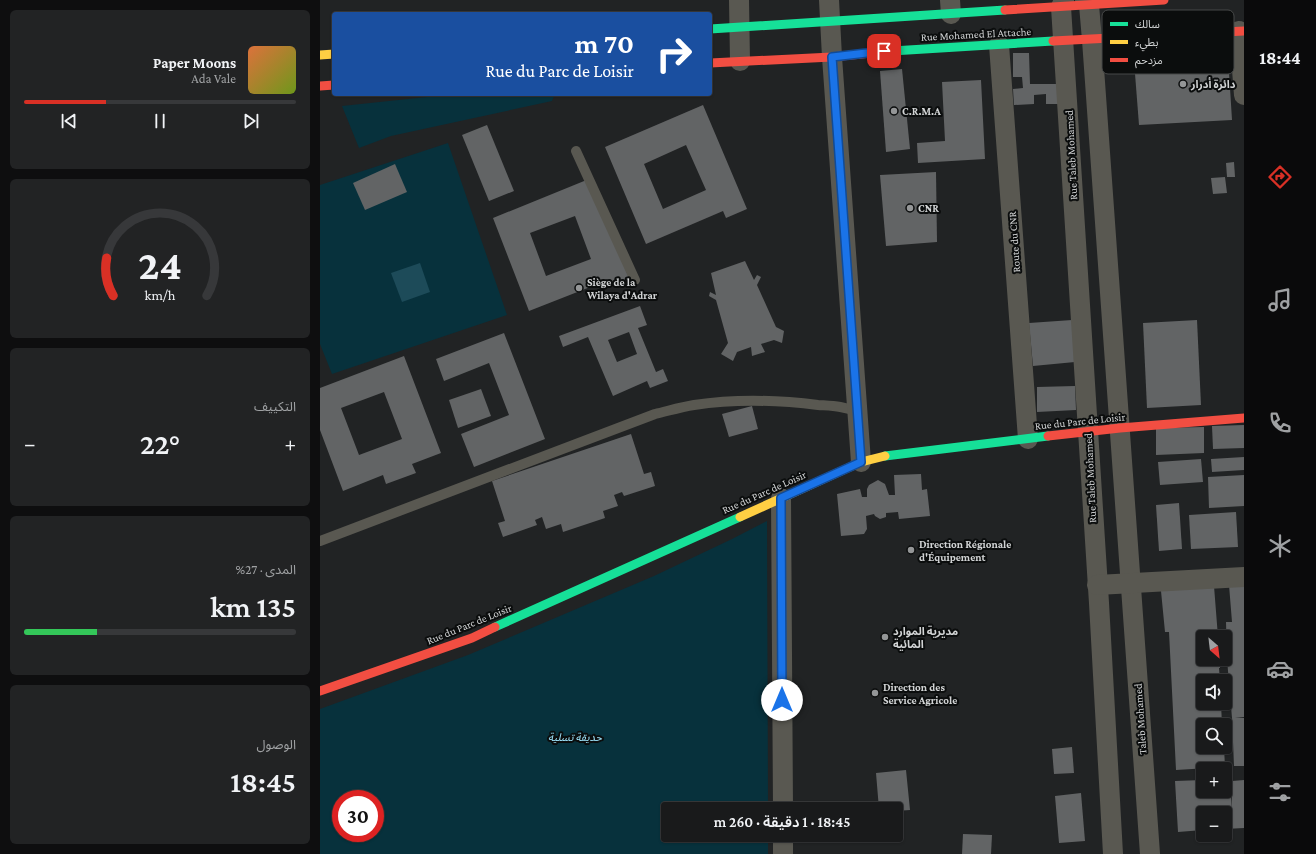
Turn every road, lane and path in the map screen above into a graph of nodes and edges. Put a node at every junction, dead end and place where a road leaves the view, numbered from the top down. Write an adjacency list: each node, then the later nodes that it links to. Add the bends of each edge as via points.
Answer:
1 (739, 0): 8 (street)
2 (830, 0): 7 (street)
3 (1164, 0): 4 (street, Rue Mohamed El Attache)
4 (1087, 2): 5 (street, Rue Mohamed El Attache); 12 (street)
5 (1063, 3): 6 (street, Rue Mohamed El Attache); 13 (street, Rue Taleb Mohamed)
6 (950, 7): 7 (street, Rue Mohamed El Attache)
7 (831, 22): 8 (street, Rue Mohamed El Attache); 17 (street)
8 (740, 28): 9 (street, Rue Mohamed El Attache); 18 (street)
9 (712, 30)
10 (1242, 31): 22 (street)
11 (1102, 39): 12 (street, Rue Mohamed El Attache)
12 (1092, 40): 13 (street, Rue Mohamed El Attache); 27 (street)
13 (1064, 41): 14 (street, Rue Mohamed El Attache); 28 (street, Rue Taleb Mohamed)
14 (999, 45): 17 (street, Rue Mohamed El Attache, via 897,50); 29 (street, Route du CNR)
15 (332, 54): 16 (street)
16 (320, 55)
17 (832, 57): 18 (street, Rue Mohamed El Attache); 26 (street)
18 (740, 61): 19 (street, Rue Mohamed El Attache)
19 (712, 63)
20 (332, 85): 21 (street)
21 (320, 86)
22 (1244, 95)
23 (576, 151): 24 (lane)
24 (635, 280)
25 (1244, 418): 27 (street, Rue du Parc de Loisir)
26 (857, 421): 30 (street); 32 (lane, via 847,407 768,402 694,405 662,413)
27 (1120, 428): 28 (street, Rue du Parc de Loisir); 34 (street)
28 (1088, 432): 29 (street, Rue du Parc de Loisir); 35 (street, Rue Taleb Mohamed)
29 (1028, 439): 30 (street, Rue du Parc de Loisir, via 882,456)
30 (861, 462): 31 (street, Rue du Parc de Loisir)
31 (781, 498): 36 (street, Rue du Parc de Loisir, via 472,638); 37 (street)
32 (320, 540)
33 (1244, 577): 34 (street)
34 (1131, 584): 35 (street); 41 (street, Taleb Mohamed)
35 (1097, 585): 40 (street, Rue Taleb Mohamed)
36 (320, 691)
37 (783, 802)
38 (783, 842): 39 (street)
39 (783, 854)
40 (1113, 854)
41 (1150, 854)

